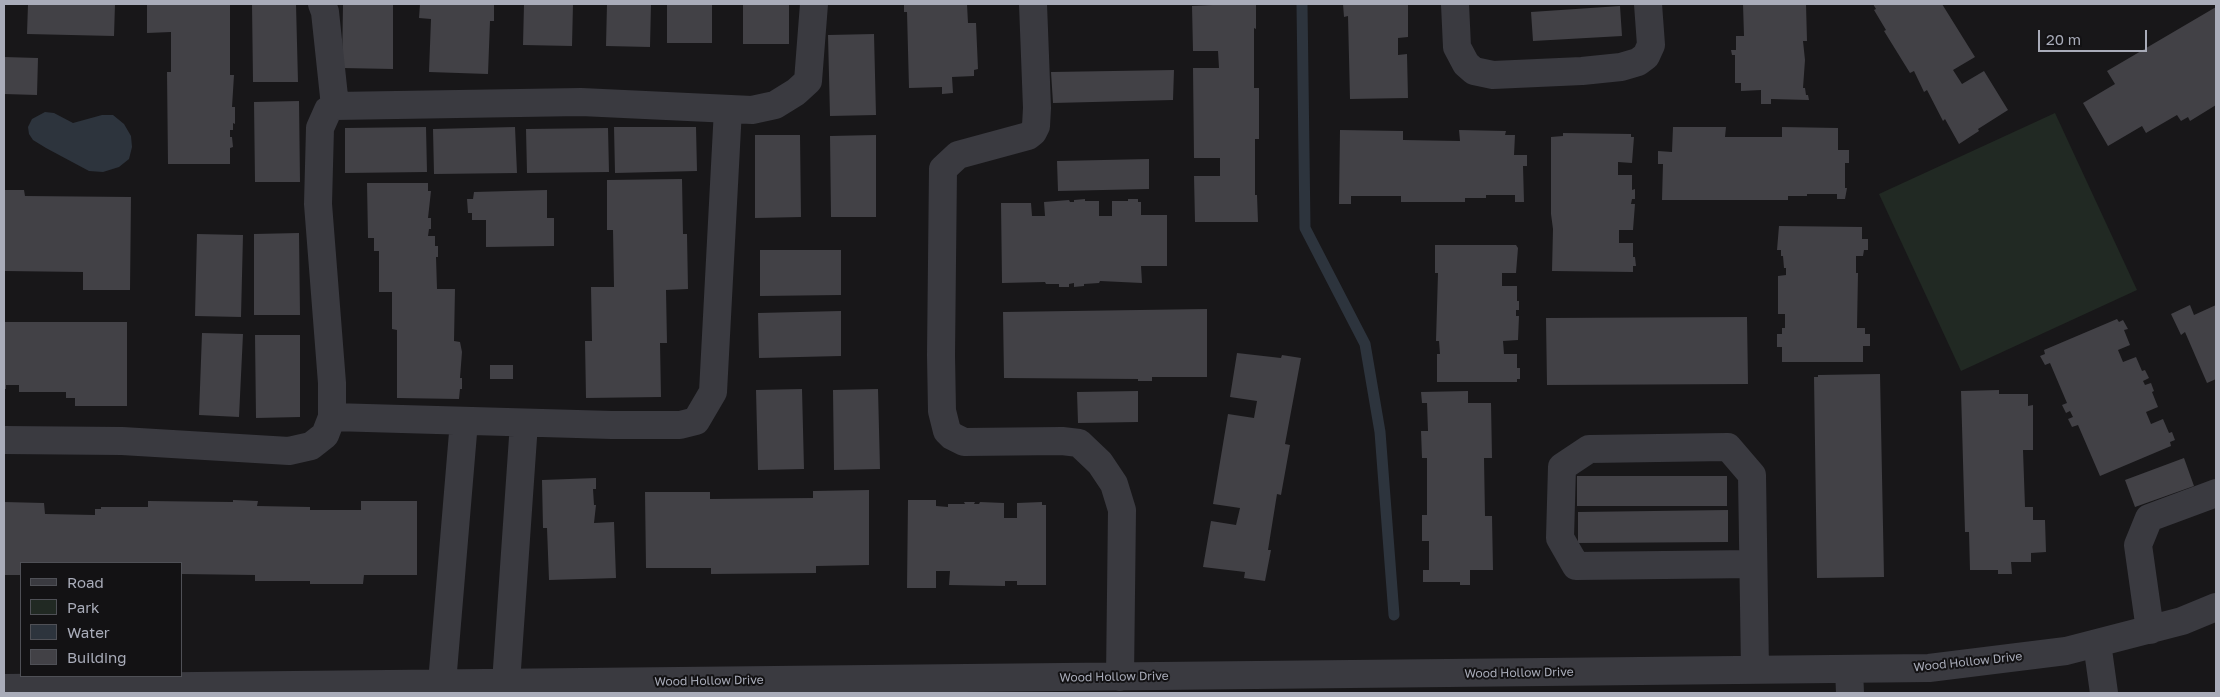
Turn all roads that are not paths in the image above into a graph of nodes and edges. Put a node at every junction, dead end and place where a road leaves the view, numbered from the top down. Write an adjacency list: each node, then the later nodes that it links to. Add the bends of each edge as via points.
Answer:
1 (322, 4): 6 (street)
2 (814, 4): 7 (street, via 808,81 775,105 752,110)
3 (1033, 4): 18 (street, via 1037,108 1033,132 958,155 943,169 942,411 947,431 964,442 1079,443 1100,463 1114,484 1122,510)
4 (1455, 4): 5 (street, via 1457,48 1474,71 1492,75 1582,71 1638,62 1652,45)
5 (1648, 4)
6 (335, 106): 7 (street, via 581,102); 8 (street, via 328,110 320,128 318,204)
7 (728, 109): 10 (street, via 713,392 696,421 680,425)
8 (332, 417): 9 (street); 11 (street, via 325,435 311,446 289,451 122,441)
9 (464, 421): 10 (street); 22 (street)
10 (524, 423): 20 (street)
11 (4, 440)
12 (2216, 493): 15 (street, via 2149,518 2138,544)
13 (1753, 564): 13 (street, via 1752,475 1728,447 1589,449 1562,467 1560,538 1576,566); 17 (street)
14 (2216, 607): 15 (street, Wood Hollow Drive)
15 (2150, 630): 16 (street, Wood Hollow Drive)
16 (2097, 643): 19 (street, Wood Hollow Drive, via 2066,651); 27 (street)
17 (1755, 670): 19 (street, Wood Hollow Drive); 21 (street, Wood Hollow Drive)
18 (1120, 677): 23 (street, Wood Hollow Drive); 24 (street, Wood Hollow Drive)
19 (1850, 681)
20 (506, 682): 22 (street, Wood Hollow Drive); 24 (street, Wood Hollow Drive)
21 (1552, 683): 23 (street, Wood Hollow Drive)
22 (442, 684): 26 (street, Wood Hollow Drive)
23 (1219, 684)
24 (908, 686)
25 (4, 688): 26 (street, Wood Hollow Drive)
26 (256, 689)
27 (2104, 693)

